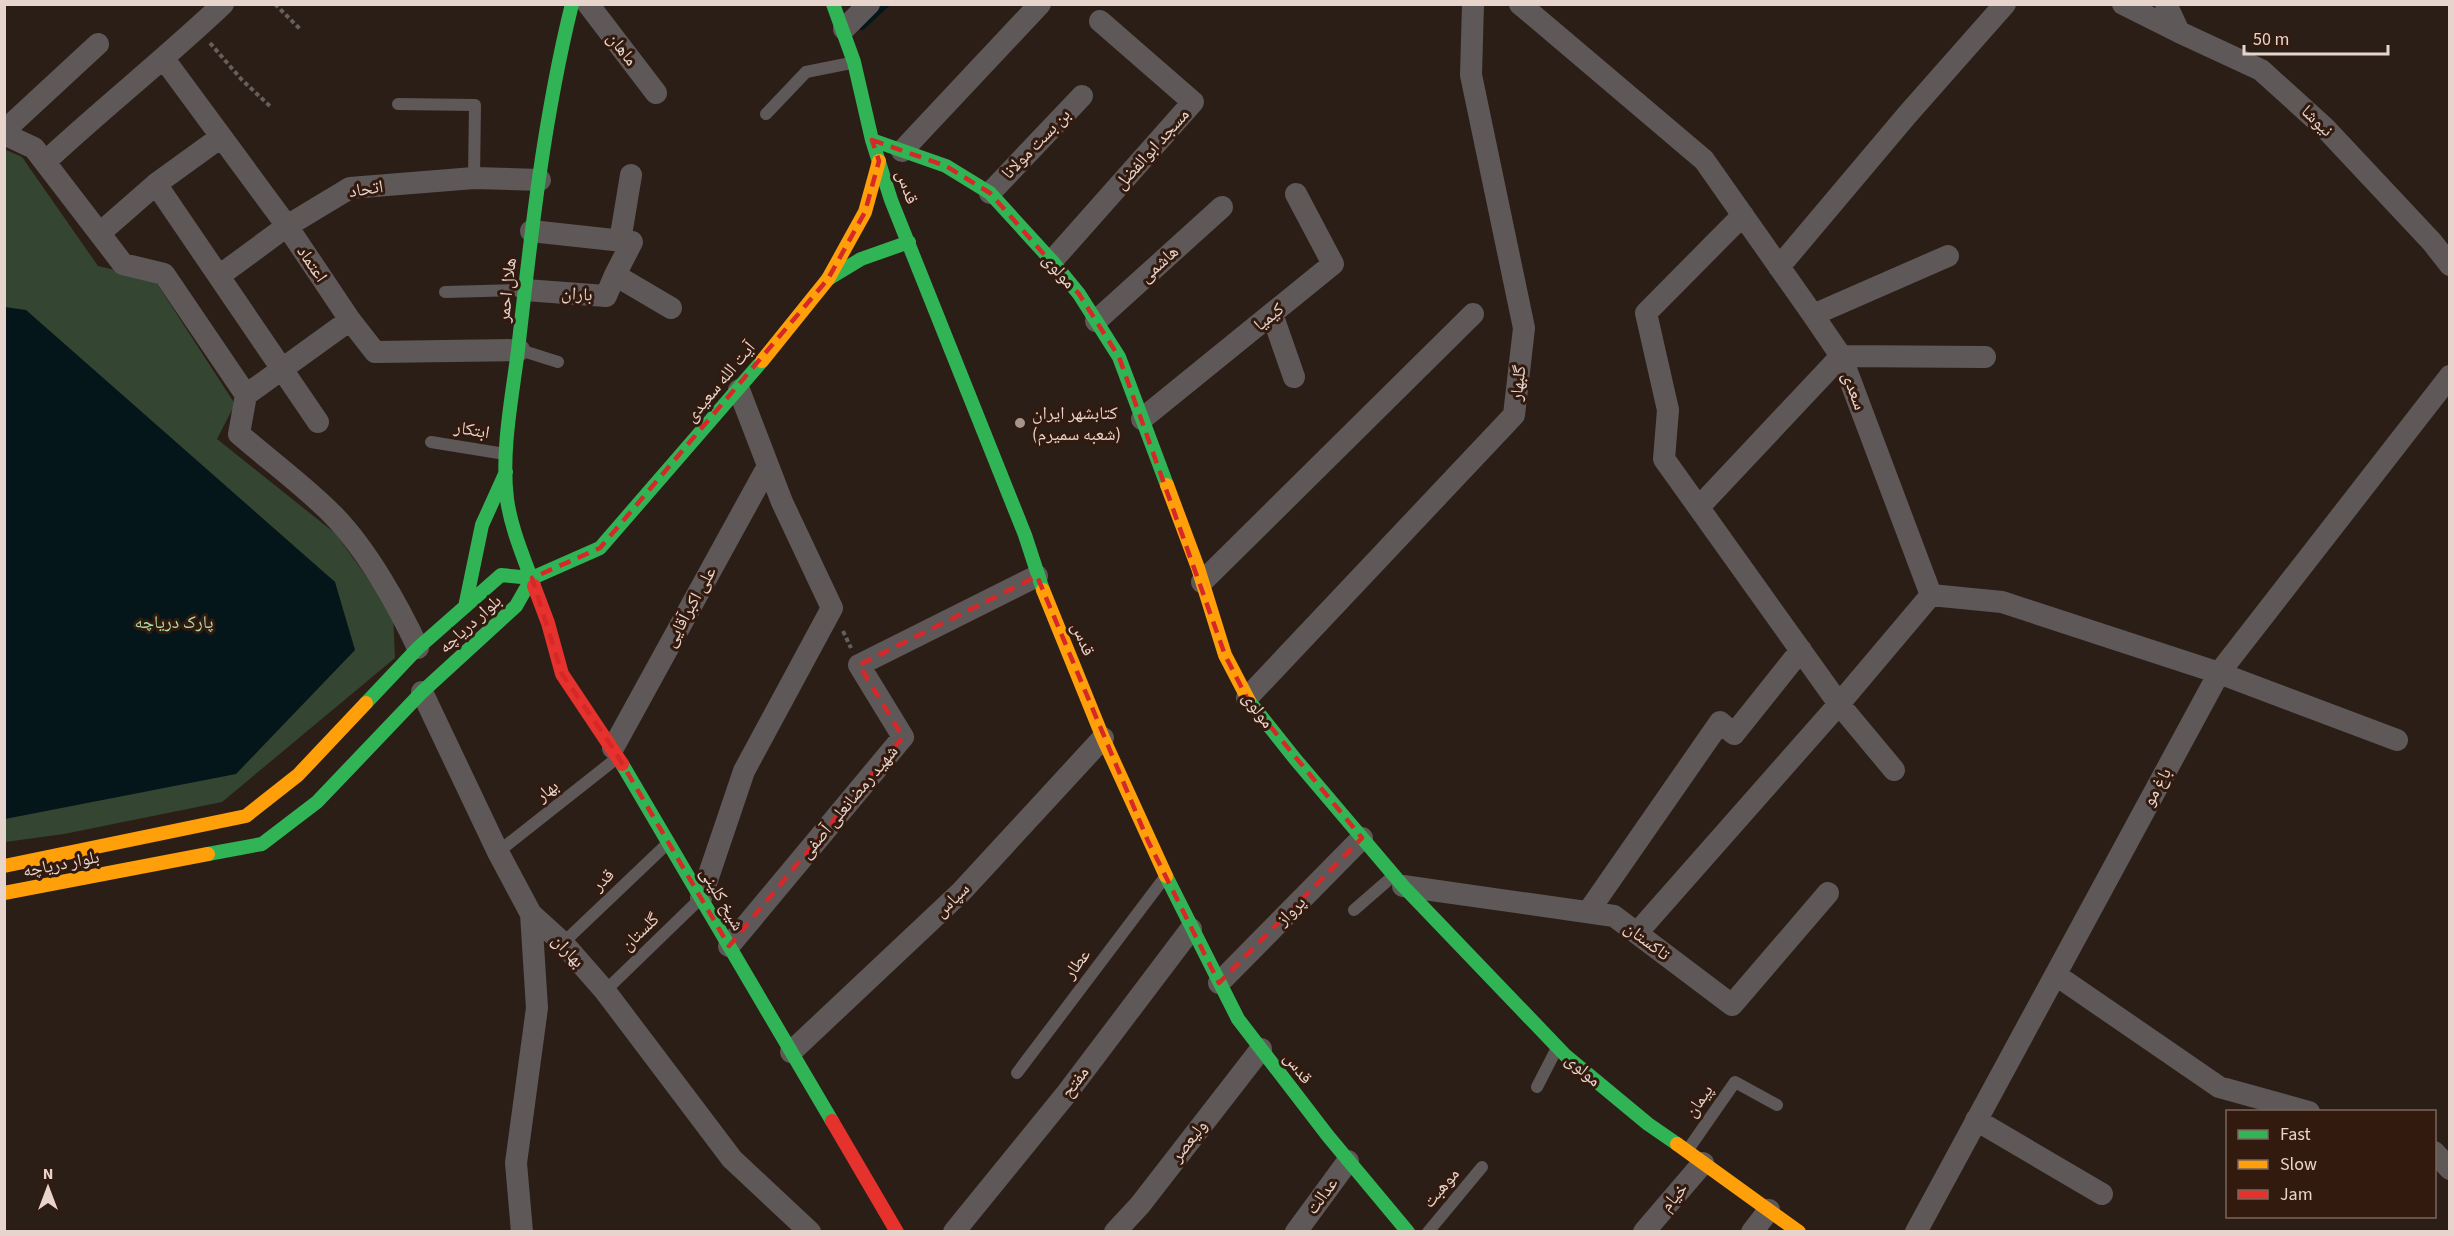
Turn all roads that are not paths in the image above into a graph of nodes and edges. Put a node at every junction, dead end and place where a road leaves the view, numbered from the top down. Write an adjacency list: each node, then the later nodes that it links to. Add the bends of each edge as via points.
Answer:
1 (223, 4): 16 (street)
2 (572, 4): 30 (street, هلال احمر)
3 (588, 4): 18 (street, ماهان)
4 (833, 4): 13 (street, قدس)
5 (869, 4): 13 (street)
6 (1040, 4): 25 (street)
7 (1473, 4): 81 (street, گلبهار, via 1471,75 1524,328 1514,415)
8 (1520, 4): 35 (street, سعدی, via 1704,160)
9 (2005, 4): 44 (street)
10 (2123, 4): 14 (street, نیوشا)
11 (2166, 4): 14 (street)
12 (1100, 21): 42 (street, مسجد ابوالفضل, via 1193,102)
13 (844, 29): 17 (street, قدس)
14 (2179, 32): 43 (street, نیوشا, via 2261,70 2326,129)
15 (98, 45): 22 (street)
16 (164, 59): 23 (street, اعتماد); 27 (street)
17 (855, 62): 21 (lane, via 806,72); 24 (street, قدس)
18 (656, 93)
19 (1082, 96): 32 (street, بن بست مولانا)
20 (398, 104): 29 (lane, via 476,105)
21 (766, 114)
22 (4, 133): 27 (street, via 34,148)
23 (221, 137): 31 (street); 36 (street, اعتماد)
24 (872, 140): 25 (street, مولوی); 26 (street, قدس)
25 (902, 151): 32 (street, مولوی, via 946,166)
26 (879, 160): 40 (street, قدس); 47 (street, آیت الله سعیدی, via 865,212)
27 (45, 162): 38 (street)
28 (631, 175): 39 (street)
29 (474, 178): 30 (street, اتحاد); 36 (street, اتحاد, via 350,188)
30 (540, 180): 37 (street, هلال احمر)
31 (156, 184): 38 (street); 46 (street)
32 (990, 193): 42 (street, مولوی)
33 (1296, 194): 51 (street, کیمیا, via 1333,264)
34 (1222, 207): 55 (street, هاشمی)
35 (1743, 215): 44 (street, سعدی); 71 (street, via 1646,313 1668,410 1664,459)
36 (287, 226): 46 (street, اتحاد); 54 (street, اعتماد)
37 (531, 231): 39 (street); 48 (street, هلال احمر)
38 (100, 233): 64 (street, via 123,264 164,274)
39 (620, 241): 45 (street, via 632,242)
40 (909, 242): 47 (street, via 861,259); 72 (street, قدس, via 1025,535)
41 (1948, 256): 53 (street)
42 (1052, 261): 55 (street, مولوی)
43 (2450, 265)
44 (1779, 267): 53 (street, سعدی)
45 (615, 275): 48 (street, باران, via 606,296); 50 (street)
46 (219, 276): 60 (street)
47 (828, 279): 63 (street, آیت الله سعیدی)
48 (525, 290): 49 (lane); 56 (street, هلال احمر)
49 (445, 292)
50 (671, 308)
51 (1272, 314): 62 (street); 65 (street, کیمیا)
52 (1473, 314): 74 (street)
53 (1813, 315): 57 (street, سعدی)
54 (350, 320): 56 (street, اعتماد, via 375,352); 60 (street)
55 (1096, 321): 65 (street, مولوی, via 1119,357)
56 (519, 350): 59 (lane); 68 (street, هلال احمر)
57 (1841, 356): 58 (street); 71 (street); 75 (street, سعدی)
58 (1985, 357)
59 (558, 362)
60 (282, 369): 64 (street); 66 (street)
61 (2450, 376): 79 (street, باغ مو)
62 (1294, 377)
63 (739, 390): 69 (street); 73 (street, آیت الله سعیدی, via 600,548)
64 (246, 395): 77 (street, via 239,434 334,516 402,615)
65 (1142, 419): 74 (street, مولوی)
66 (318, 422)
67 (431, 442): 68 (lane, ابتکار)
68 (506, 454): 70 (street, هلال احمر)
69 (768, 466): 85 (street, علی اکبرآقایی); 95 (street, via 832,608 744,771)
70 (507, 470): 73 (street, هلال احمر, via 507,500); 76 (street, via 482,525)
71 (1699, 507): 78 (street)
72 (1037, 576): 83 (street, قدس); 102 (street, شهید رمضانعلی آصفی, via 859,665 903,737)
73 (532, 578): 76 (street, بلوار دریاچه, via 501,575); 80 (street, بلوار دریاچه, via 516,606); 85 (street, شیخ کلینی, via 562,674)
74 (1202, 582): 81 (street, مولوی, via 1225,655)
75 (1930, 595): 79 (street, via 2002,602); 82 (street)
76 (465, 607): 77 (street, بلوار دریاچه)
77 (418, 648): 90 (street, بلوار دریاچه, via 298,775 246,816)
78 (1801, 650): 82 (street); 97 (street, via 1734,734 1720,722)
79 (2219, 673): 84 (street); 103 (street, باغ مو)
80 (422, 692): 89 (street); 93 (street, بلوار دریاچه, via 317,802 262,844)
81 (1247, 698): 87 (street, مولوی)
82 (1839, 705): 86 (street); 100 (street)
83 (1103, 738): 91 (street, قدس); 108 (street, سپاس, via 961,892)
84 (2397, 740)
85 (616, 753): 88 (street, شیخ کلینی); 89 (lane, بهار)
86 (1894, 770)
87 (1362, 838): 92 (street, مولوی); 104 (street, پرواز)
88 (668, 843): 95 (street, شیخ کلینی); 101 (lane, قدر)
89 (498, 852): 98 (street)
90 (4, 866)
91 (1165, 877): 99 (street, قدس); 109 (lane, عطار)
92 (1398, 881): 96 (lane); 97 (street, تاکستان); 106 (street, مولوی)
93 (4, 893)
94 (1828, 893): 100 (street, تاکستان, via 1732,1005)
95 (701, 898): 102 (street, شیخ کلینی); 105 (lane, گلستان)
96 (1354, 910)
97 (1588, 912): 100 (street, تاکستان, via 1614,916)
98 (531, 914): 101 (street, بهاران); 121 (street, بهاران, via 537,1008 516,1163)
99 (1191, 929): 104 (street, قدس); 124 (street, مفتح, via 1067,1094)
100 (1637, 933)
101 (563, 943): 105 (street, بهاران)
102 (729, 946): 108 (street, شیخ کلینی)
103 (2055, 975): 112 (street, via 2219,1087); 113 (street, باغ مو)
104 (1219, 983): 107 (street, قدس, via 1238,1019)
105 (604, 991): 122 (street, بهاران, via 732,1158)
106 (1558, 1047): 110 (lane); 115 (street, مولوی, via 1648,1124)
107 (1261, 1049): 116 (street, قدس); 125 (street, ولیعصر)
108 (790, 1052): 123 (street, شیخ کلینی)
109 (1017, 1073)
110 (1537, 1087)
111 (1777, 1105): 115 (lane, پیمان, via 1735,1082)
112 (2302, 1110)
113 (1977, 1120): 119 (street); 132 (street, باغ مو)
114 (2436, 1154): 118 (street)
115 (1695, 1157): 120 (street, مولوی); 129 (street, خیام)
116 (1348, 1161): 126 (street, عدالت); 127 (street, قدس)
117 (1482, 1167): 128 (lane, موهبت)
118 (2450, 1169)
119 (2102, 1194)
120 (1770, 1210): 130 (street); 131 (street, مولوی)
121 (522, 1232)
122 (810, 1232)
123 (897, 1232)
124 (954, 1232)
125 (1115, 1232)
126 (1296, 1232)
127 (1408, 1232)
128 (1428, 1232)
129 (1644, 1232)
130 (1752, 1232)
131 (1799, 1232)
132 (1916, 1232)

